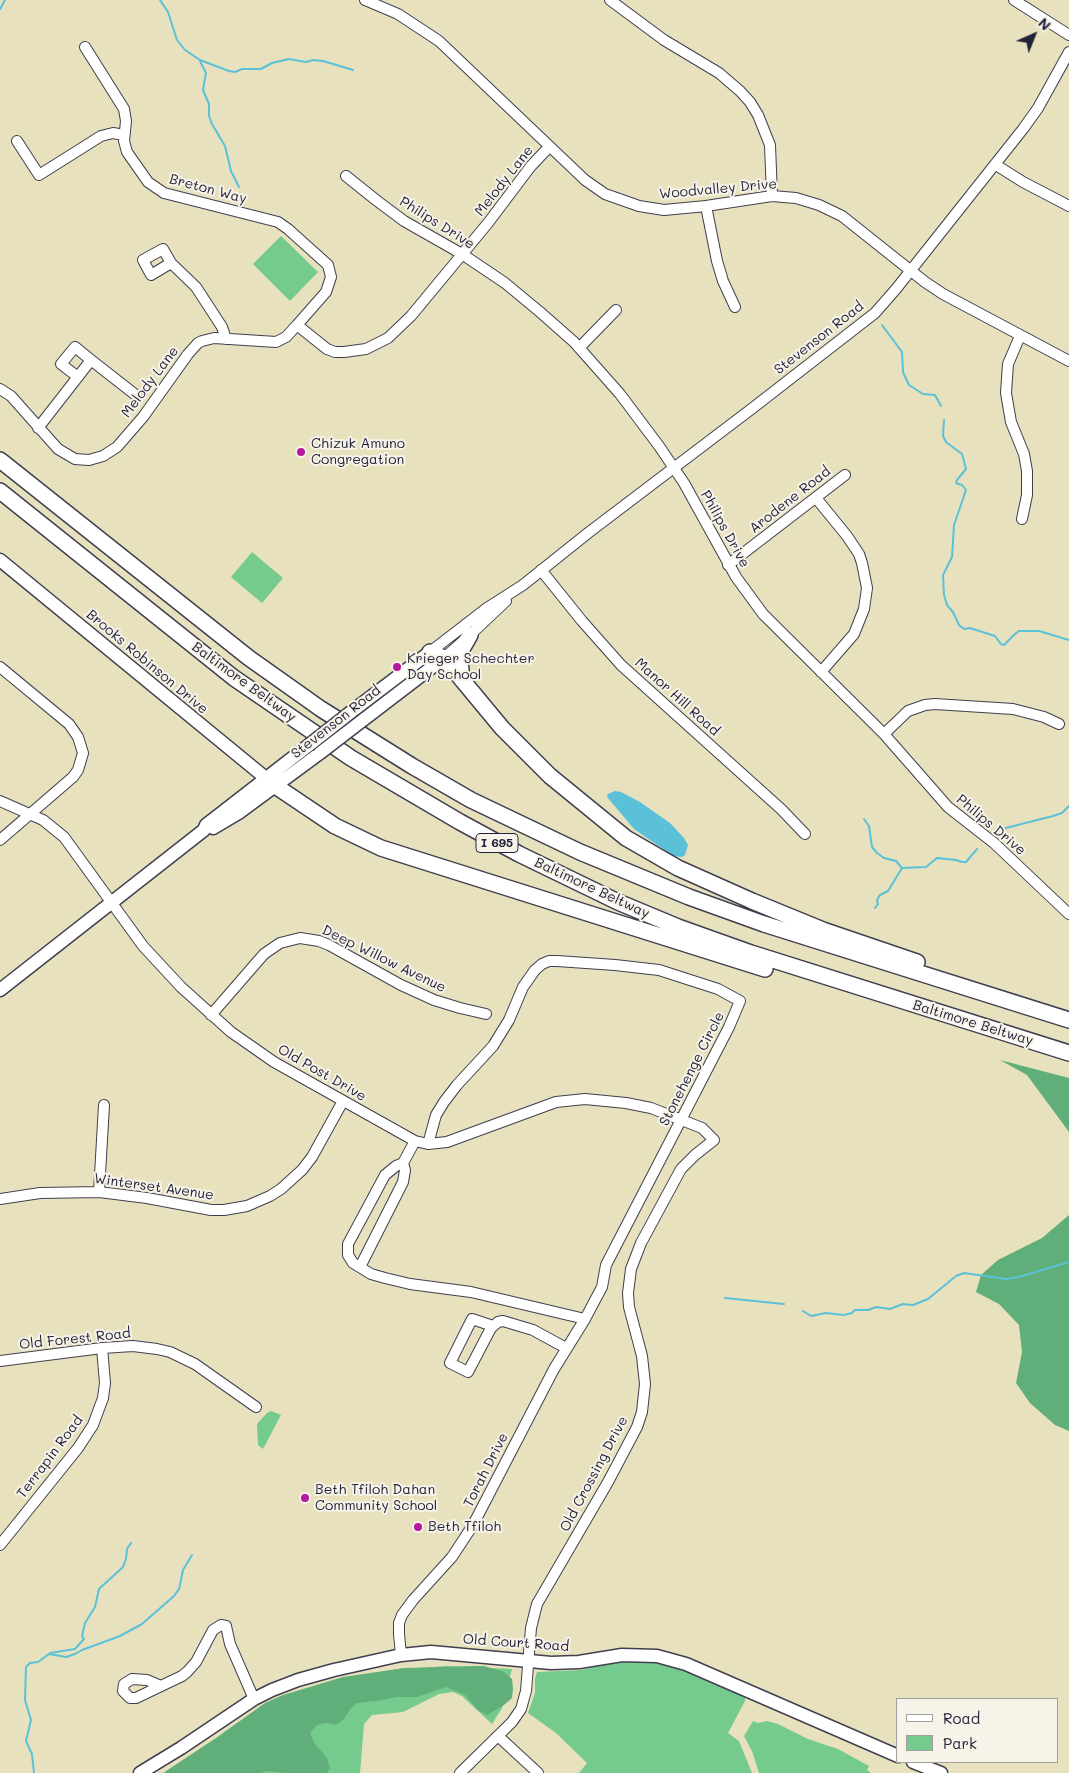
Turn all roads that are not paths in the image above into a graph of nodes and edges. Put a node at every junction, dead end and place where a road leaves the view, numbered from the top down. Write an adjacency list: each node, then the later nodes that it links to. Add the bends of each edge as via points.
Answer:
1 (365, 0): 9 (street, Woodvalley Drive, via 398,14 439,41)
2 (610, 0): 12 (street, via 651,32 719,73 750,102 770,145)
3 (1014, 0): 4 (street)
4 (1069, 35)
5 (85, 48): 7 (street, Breton Way, via 124,109)
6 (1069, 52): 10 (street, Stevenson Road, via 1038,108)
7 (124, 135): 8 (street, via 101,136 39,175); 20 (street, Breton Way, via 127,152 155,188 278,222 328,264 331,277 326,292)
8 (17, 141)
9 (549, 146): 13 (street, Woodvalley Drive, via 595,188 621,201 664,210); 15 (street, Melody Lane)
10 (996, 164): 14 (street); 17 (street, Stevenson Road)
11 (346, 176): 15 (street, Philips Drive, via 404,221)
12 (772, 196): 13 (street, Woodvalley Drive); 17 (street, Woodvalley Drive, via 809,201 831,210)
13 (706, 206): 18 (street, via 717,261)
14 (1069, 206)
15 (462, 254): 20 (street, Melody Lane, via 411,316 388,338 366,349 344,352 326,349); 23 (street, Philips Drive, via 519,294)
16 (171, 263): 22 (street, via 196,287 222,327)
17 (911, 270): 21 (street, Woodvalley Drive, via 943,294); 31 (street, Stevenson Road, via 875,313)
18 (735, 308)
19 (616, 310): 23 (street)
20 (297, 325): 22 (street, Melody Lane, via 276,342)
21 (1020, 336): 25 (street, Woodvalley Drive); 35 (street, via 1008,364 1006,384 1008,411 1027,471)
22 (226, 339): 29 (street, Melody Lane, via 214,338 198,343 133,428 117,447 103,456 81,460 67,455)
23 (579, 348): 31 (street, Philips Drive, via 620,394)
24 (91, 360): 26 (street); 26 (street, via 75,347 61,364); 28 (street)
25 (1069, 361)
26 (78, 377): 29 (street)
27 (0, 389): 29 (street, Melody Lane, via 11,396)
28 (137, 396)
29 (38, 428)
30 (0, 460): 57 (highway, Baltimore Beltway / I 695, via 249,658 345,724 471,800 580,852 689,897)
31 (674, 468): 37 (street, Philips Drive); 38 (street, Stevenson Road)
32 (845, 475): 34 (street, Arodene Road)
33 (0, 491): 59 (highway, Baltimore Beltway / I 695, via 234,678 351,758 519,854 678,927 750,953)
34 (816, 498): 37 (street, Arodene Road); 43 (street, via 859,554 866,588 864,609 854,634)
35 (1022, 519)
36 (0, 560): 47 (main road, Brooks Robinson Drive)
37 (728, 565): 43 (street, Philips Drive, via 763,614)
38 (541, 570): 39 (street, Stevenson Road); 50 (street, Manor Hill Road, via 621,665)
39 (523, 585): 40 (street, Stevenson Road); 41 (street, Stevenson Road, via 487,608)
40 (470, 635): 41 (street, Stevenson Road); 44 (highway, via 462,649)
41 (437, 655): 44 (highway); 47 (main road, Stevenson Road, bridge, via 363,720 320,753); 47 (main road, Stevenson Road, bridge, via 351,712 309,745)
42 (0, 667): 49 (street, via 69,724 78,736 82,754 73,777)
43 (821, 672): 46 (street, Philips Drive)
44 (462, 680): 57 (highway, via 502,728 550,776 626,838 656,857 781,914 899,955)
45 (1059, 724): 46 (street, via 1013,709 935,704 908,712)
46 (884, 734): 53 (street, Philips Drive, via 948,807 994,843)
47 (271, 783): 52 (main road, Stevenson Road, via 240,812 204,830); 59 (highway, via 334,826 407,857 818,985 1058,1054)
48 (0, 801): 49 (street, Old Post Drive)
49 (32, 814): 51 (street); 52 (street, Old Post Drive, via 64,837)
50 (805, 834)
51 (0, 840)
52 (111, 903): 54 (main road, Stevenson Road); 56 (street, Old Post Drive, via 155,960)
53 (1069, 914)
54 (0, 990)
55 (486, 1014): 56 (street, Deep Willow Avenue, via 434,1000 328,945 300,938 280,943 264,954)
56 (211, 1015): 60 (street, Old Post Drive, via 274,1062)
57 (1051, 1015): 58 (highway, Baltimore Beltway / I 695)
58 (1069, 1020)
59 (1069, 1053)
60 (343, 1101): 64 (street, Old Post Drive); 67 (street, Winterset Avenue, via 316,1152 302,1170 282,1189 259,1202 211,1210)
61 (104, 1105): 67 (street)
62 (682, 1119): 63 (street, Old Post Drive, via 702,1128); 65 (street, Old Post Drive, via 626,1103 571,1099 447,1142); 65 (street, Stonehenge Circle, via 740,1001 718,989 659,970 549,961 528,978 503,1032 444,1102); 70 (street, Stonehenge Circle, via 606,1265 602,1287)
63 (714, 1140): 78 (street, Old Crossing Drive, via 681,1169 634,1258 628,1293 644,1371 642,1412 627,1447 537,1604 531,1628)
64 (415, 1142): 65 (street, Old Post Drive); 66 (street)
65 (428, 1144)
66 (403, 1163): 69 (street, via 403,1182); 69 (street, via 385,1175 348,1244 350,1259)
67 (99, 1192): 68 (street, Winterset Avenue, via 40,1193)
68 (0, 1200)
69 (360, 1267): 70 (street, via 393,1280 471,1292)
70 (585, 1319): 73 (street, Torah Drive)
71 (493, 1326): 71 (street, via 468,1372 450,1363 472,1320); 73 (street, via 503,1321 510,1322 534,1330)
72 (102, 1348): 74 (street, Old Forest Road); 75 (street, Old Forest Road, via 145,1347 170,1352 195,1364); 76 (street, Terrapin Road, via 105,1382 93,1425)
73 (566, 1348): 77 (street, Torah Drive, via 464,1540 402,1615 399,1623)
74 (0, 1361)
75 (256, 1406)
76 (0, 1545)
77 (401, 1655): 78 (main road, Old Court Road, via 438,1652); 80 (main road, Old Court Road, via 298,1680)
78 (529, 1661): 81 (street, Old Crossing Drive, via 521,1709); 82 (main road, Old Court Road, via 564,1663 622,1655 657,1656 686,1664)
79 (161, 1686): 80 (street, via 187,1672 213,1630 221,1625 226,1626 230,1644)
80 (254, 1699): 84 (main road, Old Court Road)
81 (498, 1736): 85 (street, Old Crossing Drive); 86 (street)
82 (896, 1755)
83 (916, 1763): 87 (main road)
84 (140, 1773)
85 (460, 1773)
86 (538, 1773)
87 (941, 1773)

